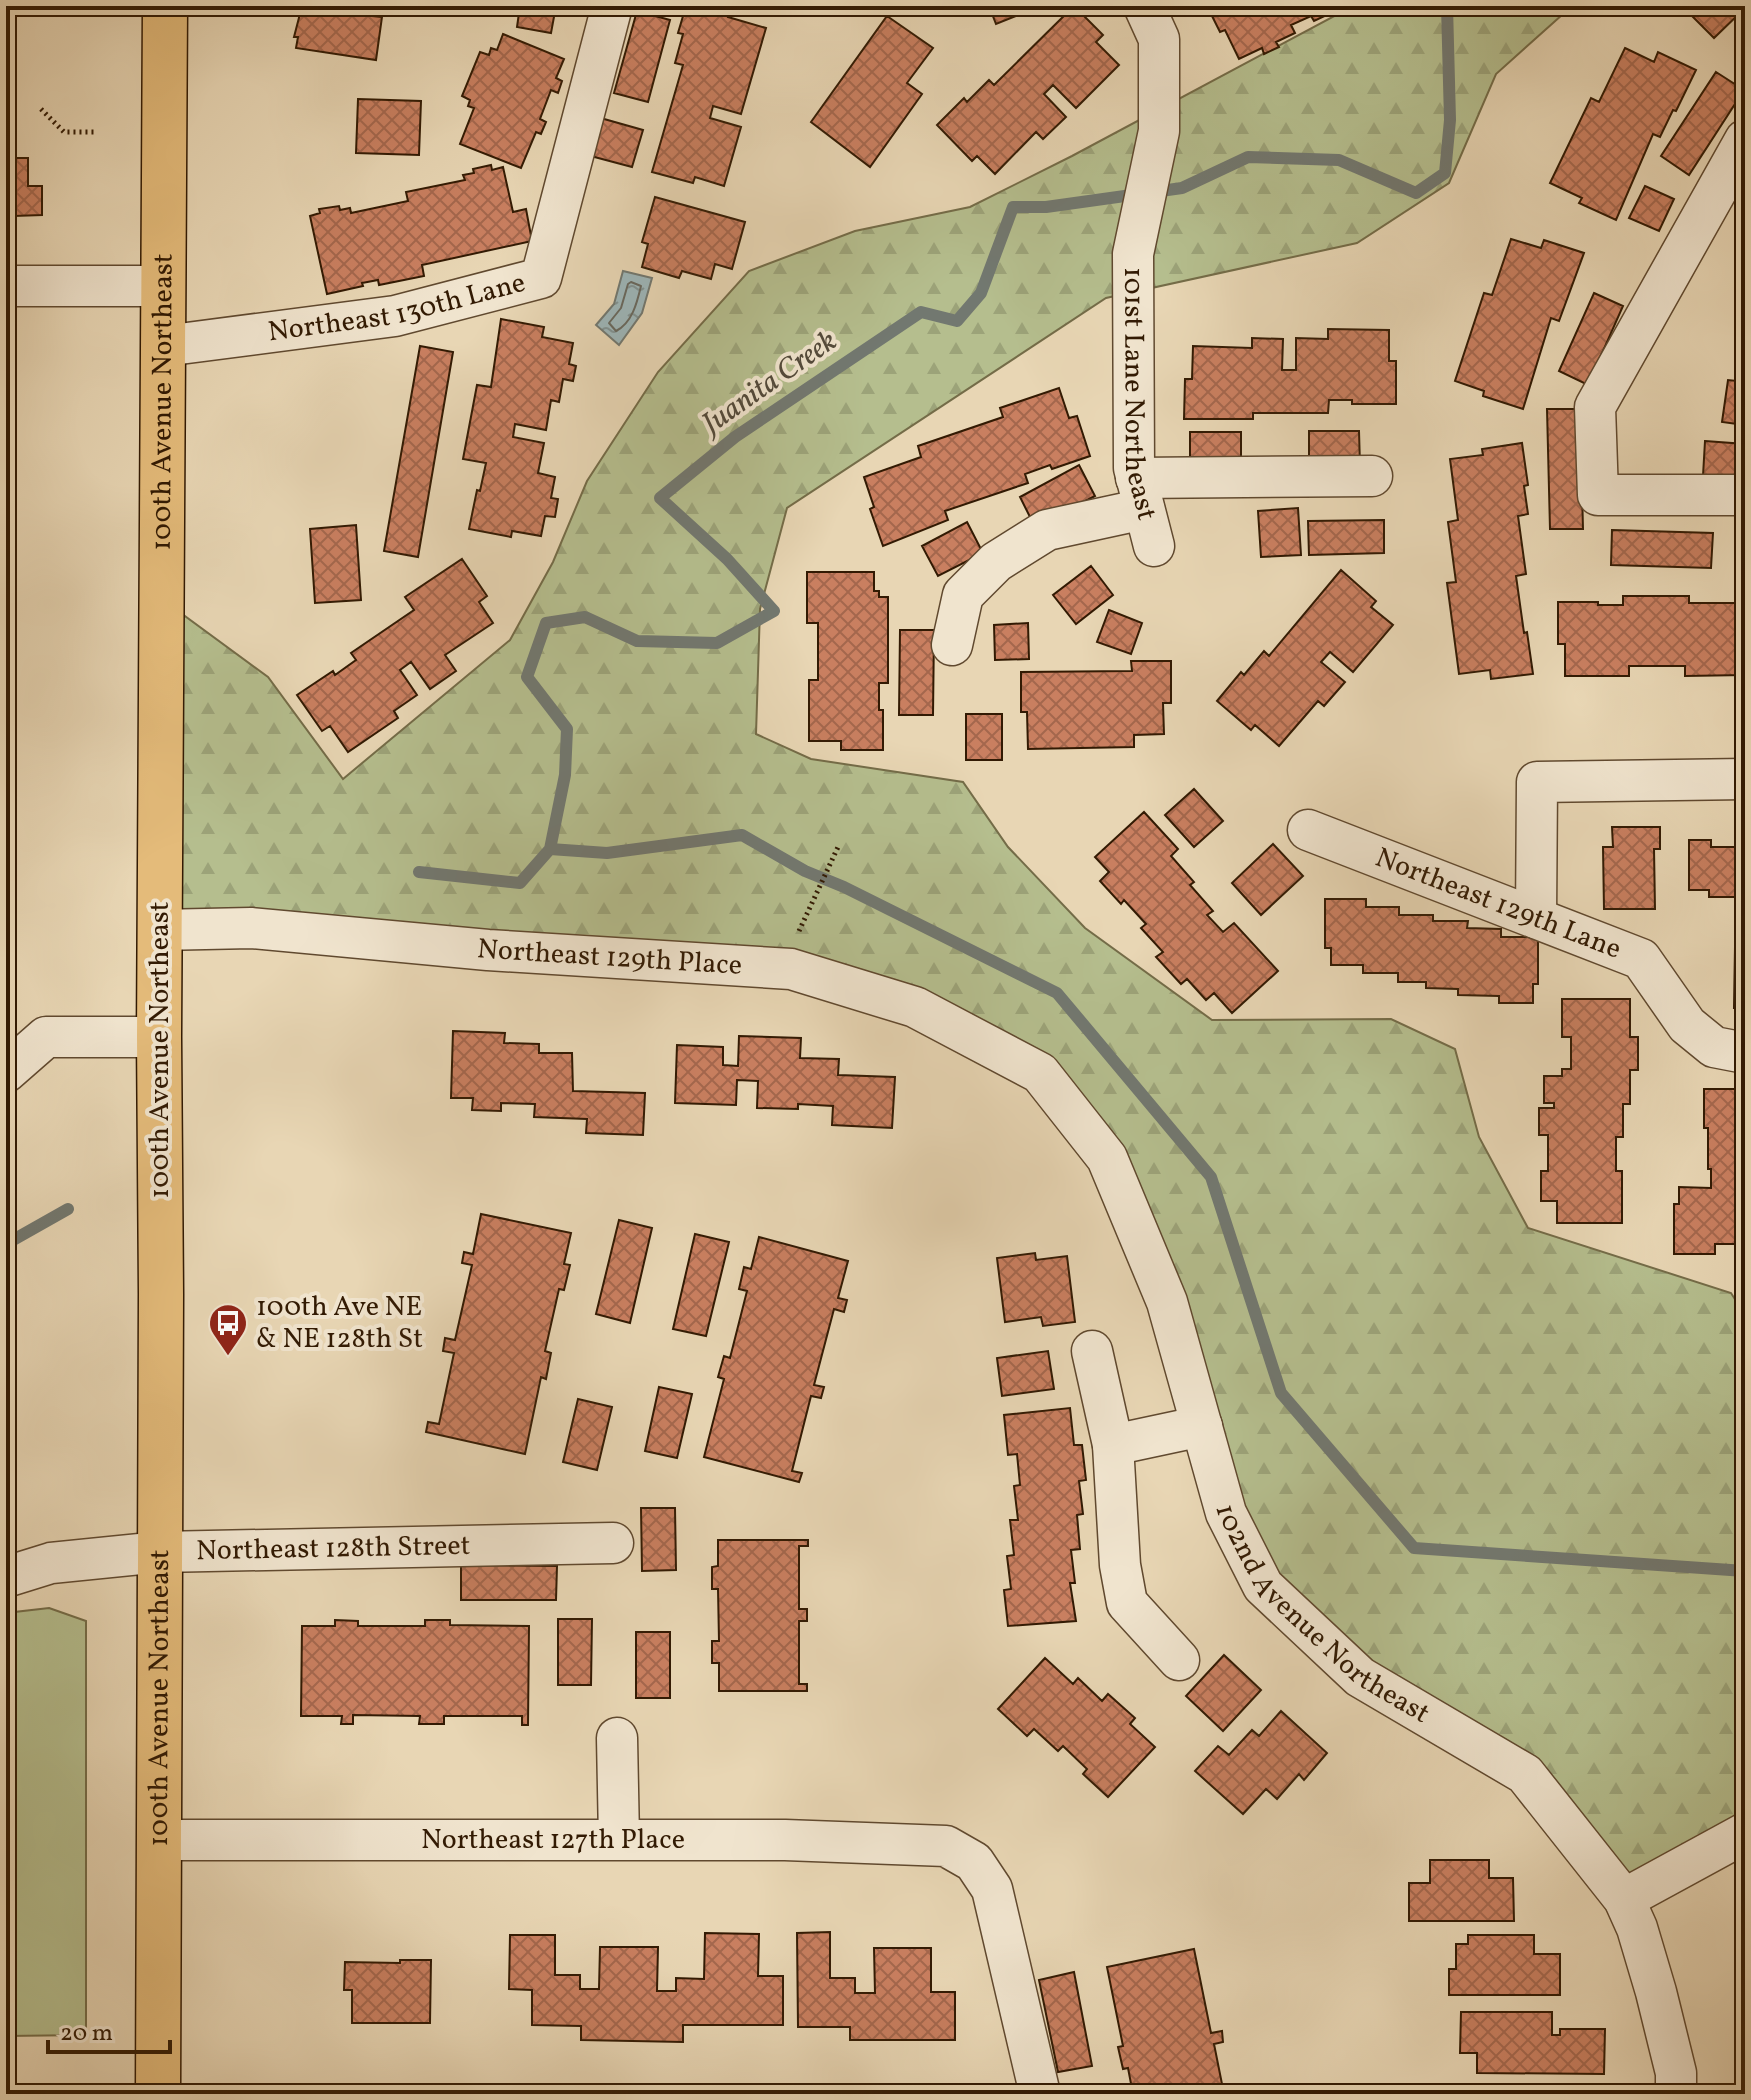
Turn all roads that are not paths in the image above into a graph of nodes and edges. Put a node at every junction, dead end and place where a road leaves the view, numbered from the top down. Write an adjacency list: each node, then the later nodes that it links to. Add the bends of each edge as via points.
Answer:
1 (165, 6): 6 (main road, 100th Avenue Northeast)
2 (612, 6): 7 (street, Northeast 130th Lane, via 541,278 395,316)
3 (1144, 6): 10 (street, 101st Lane Northeast, via 1159,39 1159,131 1133,254 1134,468)
4 (1745, 140): 9 (street, via 1595,407 1598,495)
5 (6, 286): 6 (street)
6 (164, 286): 7 (main road, 100th Avenue Northeast)
7 (164, 346): 15 (main road, 100th Avenue Northeast)
8 (1372, 476): 10 (street)
9 (1745, 495)
10 (1145, 511): 11 (street, via 1047,530 996,562 963,595)
11 (952, 645)
12 (1745, 779): 14 (street, via 1537,782)
13 (1308, 830): 14 (street, Northeast 129th Lane)
14 (1536, 918): 17 (street, Northeast 129th Lane, via 1641,959 1687,1025 1714,1047)
15 (159, 930): 16 (main road, 100th Avenue Northeast); 19 (street, Northeast 129th Place, via 251,928 791,969 915,1007)
16 (159, 1037): 18 (street, via 46,1037); 24 (main road, 100th Avenue Northeast)
17 (1745, 1053)
18 (6, 1072)
19 (1040, 1073): 21 (street, 102nd Avenue Northeast, via 1107,1158 1167,1302)
20 (1092, 1351): 22 (street)
21 (1202, 1426): 22 (street); 31 (street, 102nd Avenue Northeast, via 1226,1513 1263,1586 1360,1677 1525,1774)
22 (1113, 1445): 26 (street, via 1127,1603)
23 (613, 1543): 24 (street, Northeast 128th Street)
24 (160, 1552): 25 (street, Northeast 128th Street, via 51,1563); 30 (main road, 100th Avenue Northeast)
25 (6, 1577)
26 (1179, 1660)
27 (617, 1738): 29 (street)
28 (1745, 1833): 31 (street)
29 (619, 1839): 30 (street, Northeast 127th Place); 33 (street, Northeast 127th Place, via 946,1846 974,1862 992,1889)
30 (159, 1840): 32 (main road, 100th Avenue Northeast)
31 (1624, 1899): 34 (street, 102nd Avenue Northeast, via 1656,1992 1676,2073)
32 (158, 2094)
33 (1040, 2094)
34 (1676, 2094)

